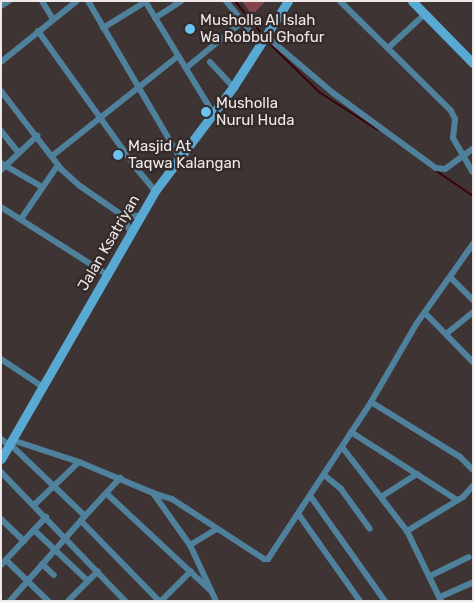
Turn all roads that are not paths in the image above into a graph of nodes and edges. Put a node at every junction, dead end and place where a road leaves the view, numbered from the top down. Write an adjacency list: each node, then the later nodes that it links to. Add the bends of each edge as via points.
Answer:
1 (9, 1): 11 (street)
2 (42, 1): 14 (street)
3 (77, 1): 14 (street)
4 (88, 1): 16 (street)
5 (181, 1): 13 (street)
6 (226, 1): 15 (street)
7 (288, 1): 18 (street, Jalan Ksatriyan)
8 (340, 1): 19 (street)
9 (412, 1): 12 (street)
10 (145, 2): 13 (street); 16 (street)
11 (1, 6)
12 (425, 14): 19 (street); 23 (street)
13 (155, 18): 20 (street)
14 (53, 19): 17 (street)
15 (242, 22): 18 (street); 24 (street)
16 (104, 28): 26 (street)
17 (38, 31): 21 (street); 29 (street)
18 (264, 39): 25 (street, Jalan Ksatriyan); 35 (street, via 333,94 436,168 445,169)
19 (388, 48): 35 (street, via 453,114 453,136)
20 (178, 56): 24 (street); 26 (street)
21 (1, 62)
22 (210, 62): 25 (street)
23 (473, 63)
24 (186, 68): 28 (street)
25 (233, 87): 28 (street, Jalan Ksatriyan)
26 (139, 88): 29 (street); 36 (street)
27 (1, 91): 31 (street)
28 (213, 113): 36 (street, Jalan Ksatriyan)
29 (101, 118): 34 (street); 41 (street)
30 (2, 135): 33 (street)
31 (37, 136): 33 (street); 34 (street)
32 (473, 148): 35 (street)
33 (19, 153): 38 (street)
34 (52, 156): 37 (street)
35 (462, 156): 39 (street)
36 (180, 158): 41 (street, Jalan Ksatriyan)
37 (58, 166): 40 (street); 43 (street, via 70,179)
38 (2, 167): 40 (street)
39 (473, 172)
40 (42, 187): 45 (street)
41 (155, 191): 44 (street, Jalan Ksatriyan)
42 (1, 207): 45 (street)
43 (122, 215): 44 (street); 46 (street)
44 (140, 216): 46 (street, Jalan Ksatriyan)
45 (21, 219): 48 (street)
46 (131, 233): 48 (street, Jalan Ksatriyan)
47 (473, 244): 49 (street)
48 (106, 274): 56 (street, Jalan Ksatriyan)
49 (450, 277): 50 (street); 52 (street)
50 (472, 297)
51 (473, 312): 53 (street)
52 (425, 313): 53 (street); 57 (street)
53 (446, 334): 55 (street)
54 (1, 359): 56 (street)
55 (473, 362)
56 (43, 387): 60 (street, Jalan Ksatriyan)
57 (371, 402): 58 (street); 64 (street, via 460,457)
58 (351, 432): 61 (street); 66 (street)
59 (1, 439): 60 (street)
60 (11, 443): 62 (street, Jalan Ksatriyan); 63 (street); 69 (street)
61 (342, 447): 67 (street); 74 (street)
62 (1, 459)
63 (80, 462): 68 (street); 69 (street)
64 (473, 470)
65 (1, 472): 76 (street)
66 (417, 474): 74 (street); 75 (street)
67 (324, 475): 73 (street); 82 (street, via 341,490)
68 (120, 478): 71 (street); 72 (street)
69 (54, 486): 76 (street); 79 (street)
70 (473, 486): 75 (street)
71 (153, 492): 81 (street, via 165,495); 87 (street)
72 (106, 493): 79 (street); 93 (street)
73 (311, 497): 77 (street); 108 (street)
74 (381, 497): 84 (street)
75 (457, 500): 84 (street)
76 (34, 505): 78 (street)
77 (299, 514): 81 (street, via 266,559); 107 (street)
78 (46, 517): 83 (street); 85 (street)
79 (83, 518): 85 (street); 105 (street)
80 (2, 521): 86 (street)
81 (217, 529): 87 (street)
82 (370, 529)
83 (34, 530): 86 (street); 88 (street)
84 (407, 531): 95 (street)
85 (66, 538): 88 (street); 92 (street)
86 (24, 541): 90 (street)
87 (190, 545): 99 (street)
88 (56, 549): 91 (street); 97 (street)
89 (469, 557): 95 (street)
90 (3, 563): 96 (street)
91 (42, 564): 94 (street); 96 (street)
92 (98, 571): 97 (street); 104 (street)
93 (191, 571): 99 (street); 105 (street)
94 (54, 575)
95 (430, 576): 100 (street)
96 (26, 581): 101 (street); 102 (street)
97 (88, 581): 103 (street)
98 (473, 582): 100 (street)
99 (211, 591): 106 (street)
100 (441, 599)
101 (10, 601)
102 (48, 601)
103 (68, 601)
104 (126, 601)
105 (160, 601)
106 (216, 601)
107 (360, 601)
108 (385, 601)

